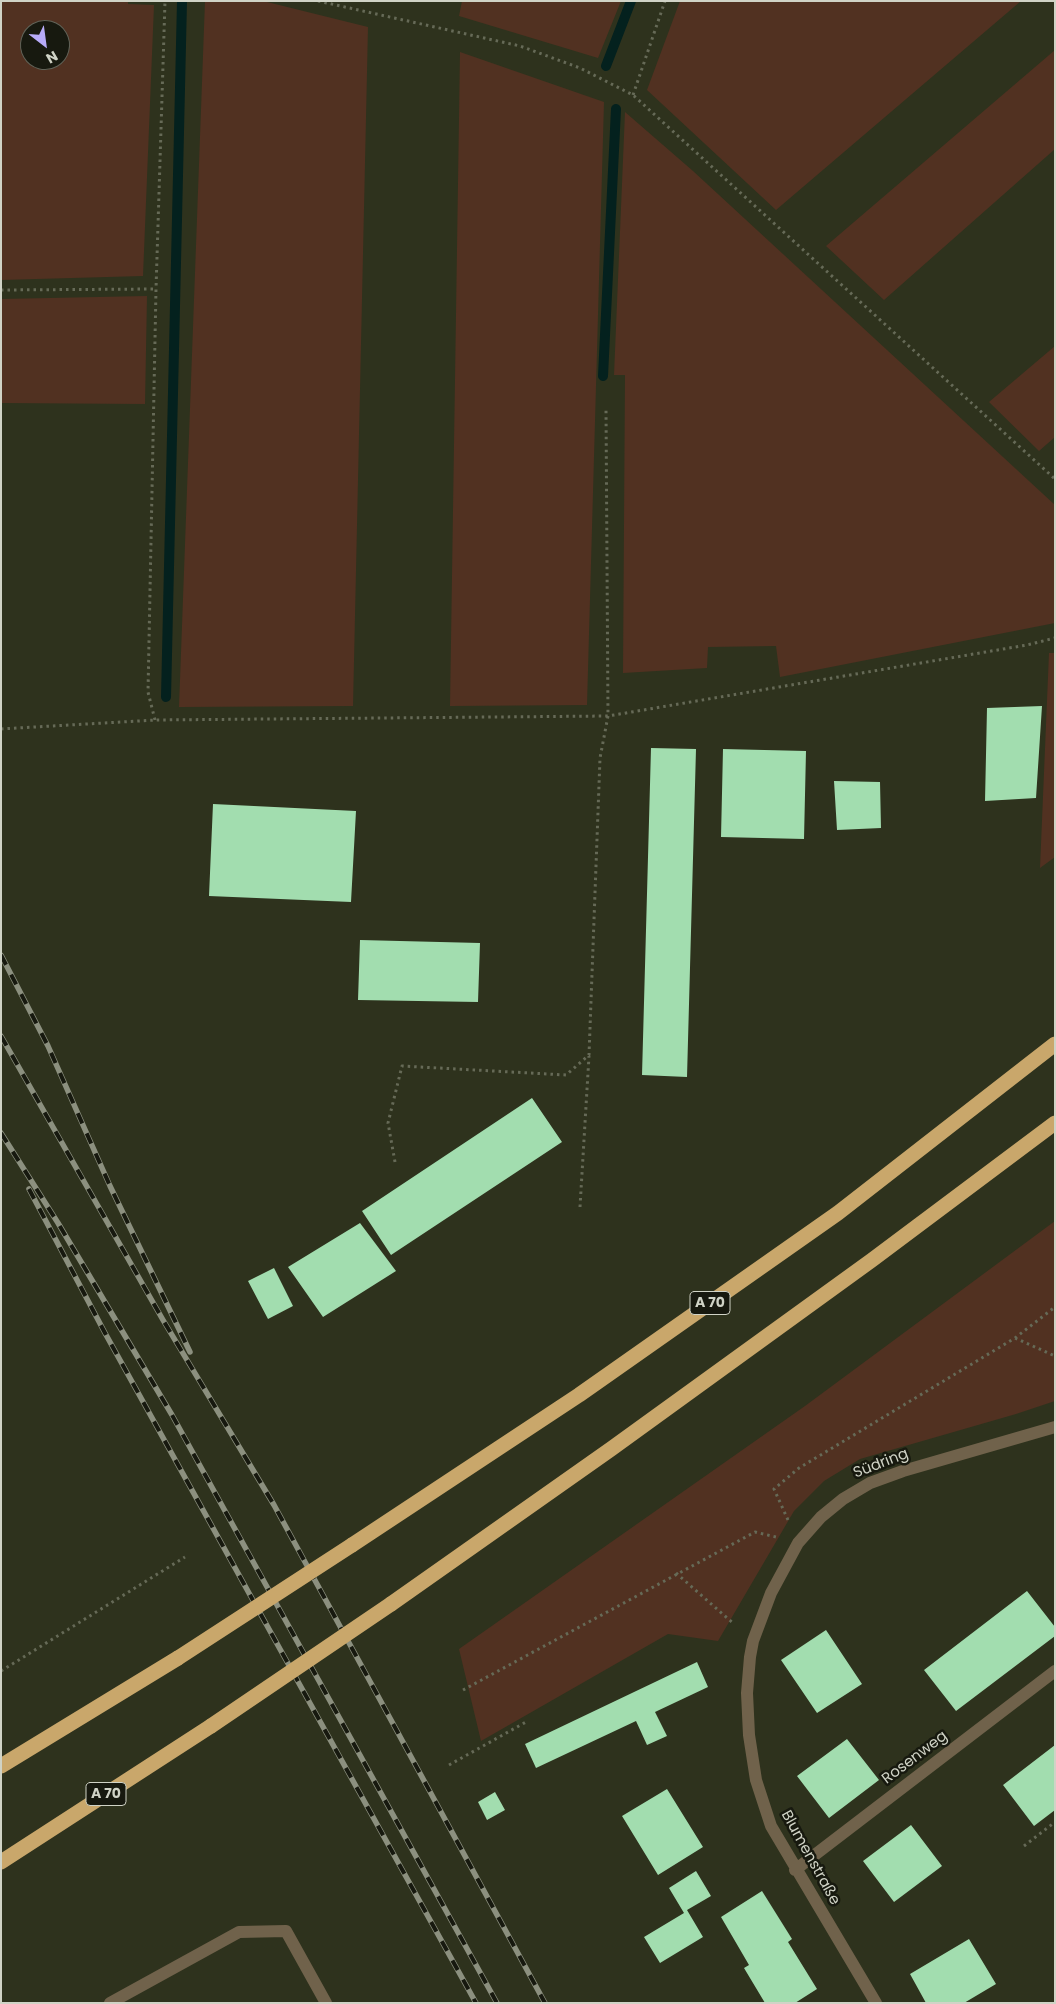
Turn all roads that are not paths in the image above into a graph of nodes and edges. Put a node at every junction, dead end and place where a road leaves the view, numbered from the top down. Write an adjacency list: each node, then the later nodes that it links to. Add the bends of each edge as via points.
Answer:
1 (1055, 1044): 6 (highway, A 70, bridge, via 838,1214 579,1395 178,1658)
2 (1055, 1123): 7 (highway, A 70, bridge, via 872,1260 391,1604)
3 (1055, 1426): 4 (street, Südring, via 870,1483 843,1499 821,1517 798,1543 770,1593)
4 (750, 1657): 8 (street, Blumenstraße, via 747,1693 749,1735 756,1780 772,1826)
5 (1055, 1671): 8 (street, Rosenweg)
6 (1, 1766)
7 (1, 1862)
8 (795, 1870): 11 (street, Blumenstraße)
9 (110, 2003): 10 (street, via 239,1932 286,1931)
10 (326, 2003)
11 (876, 2003)

